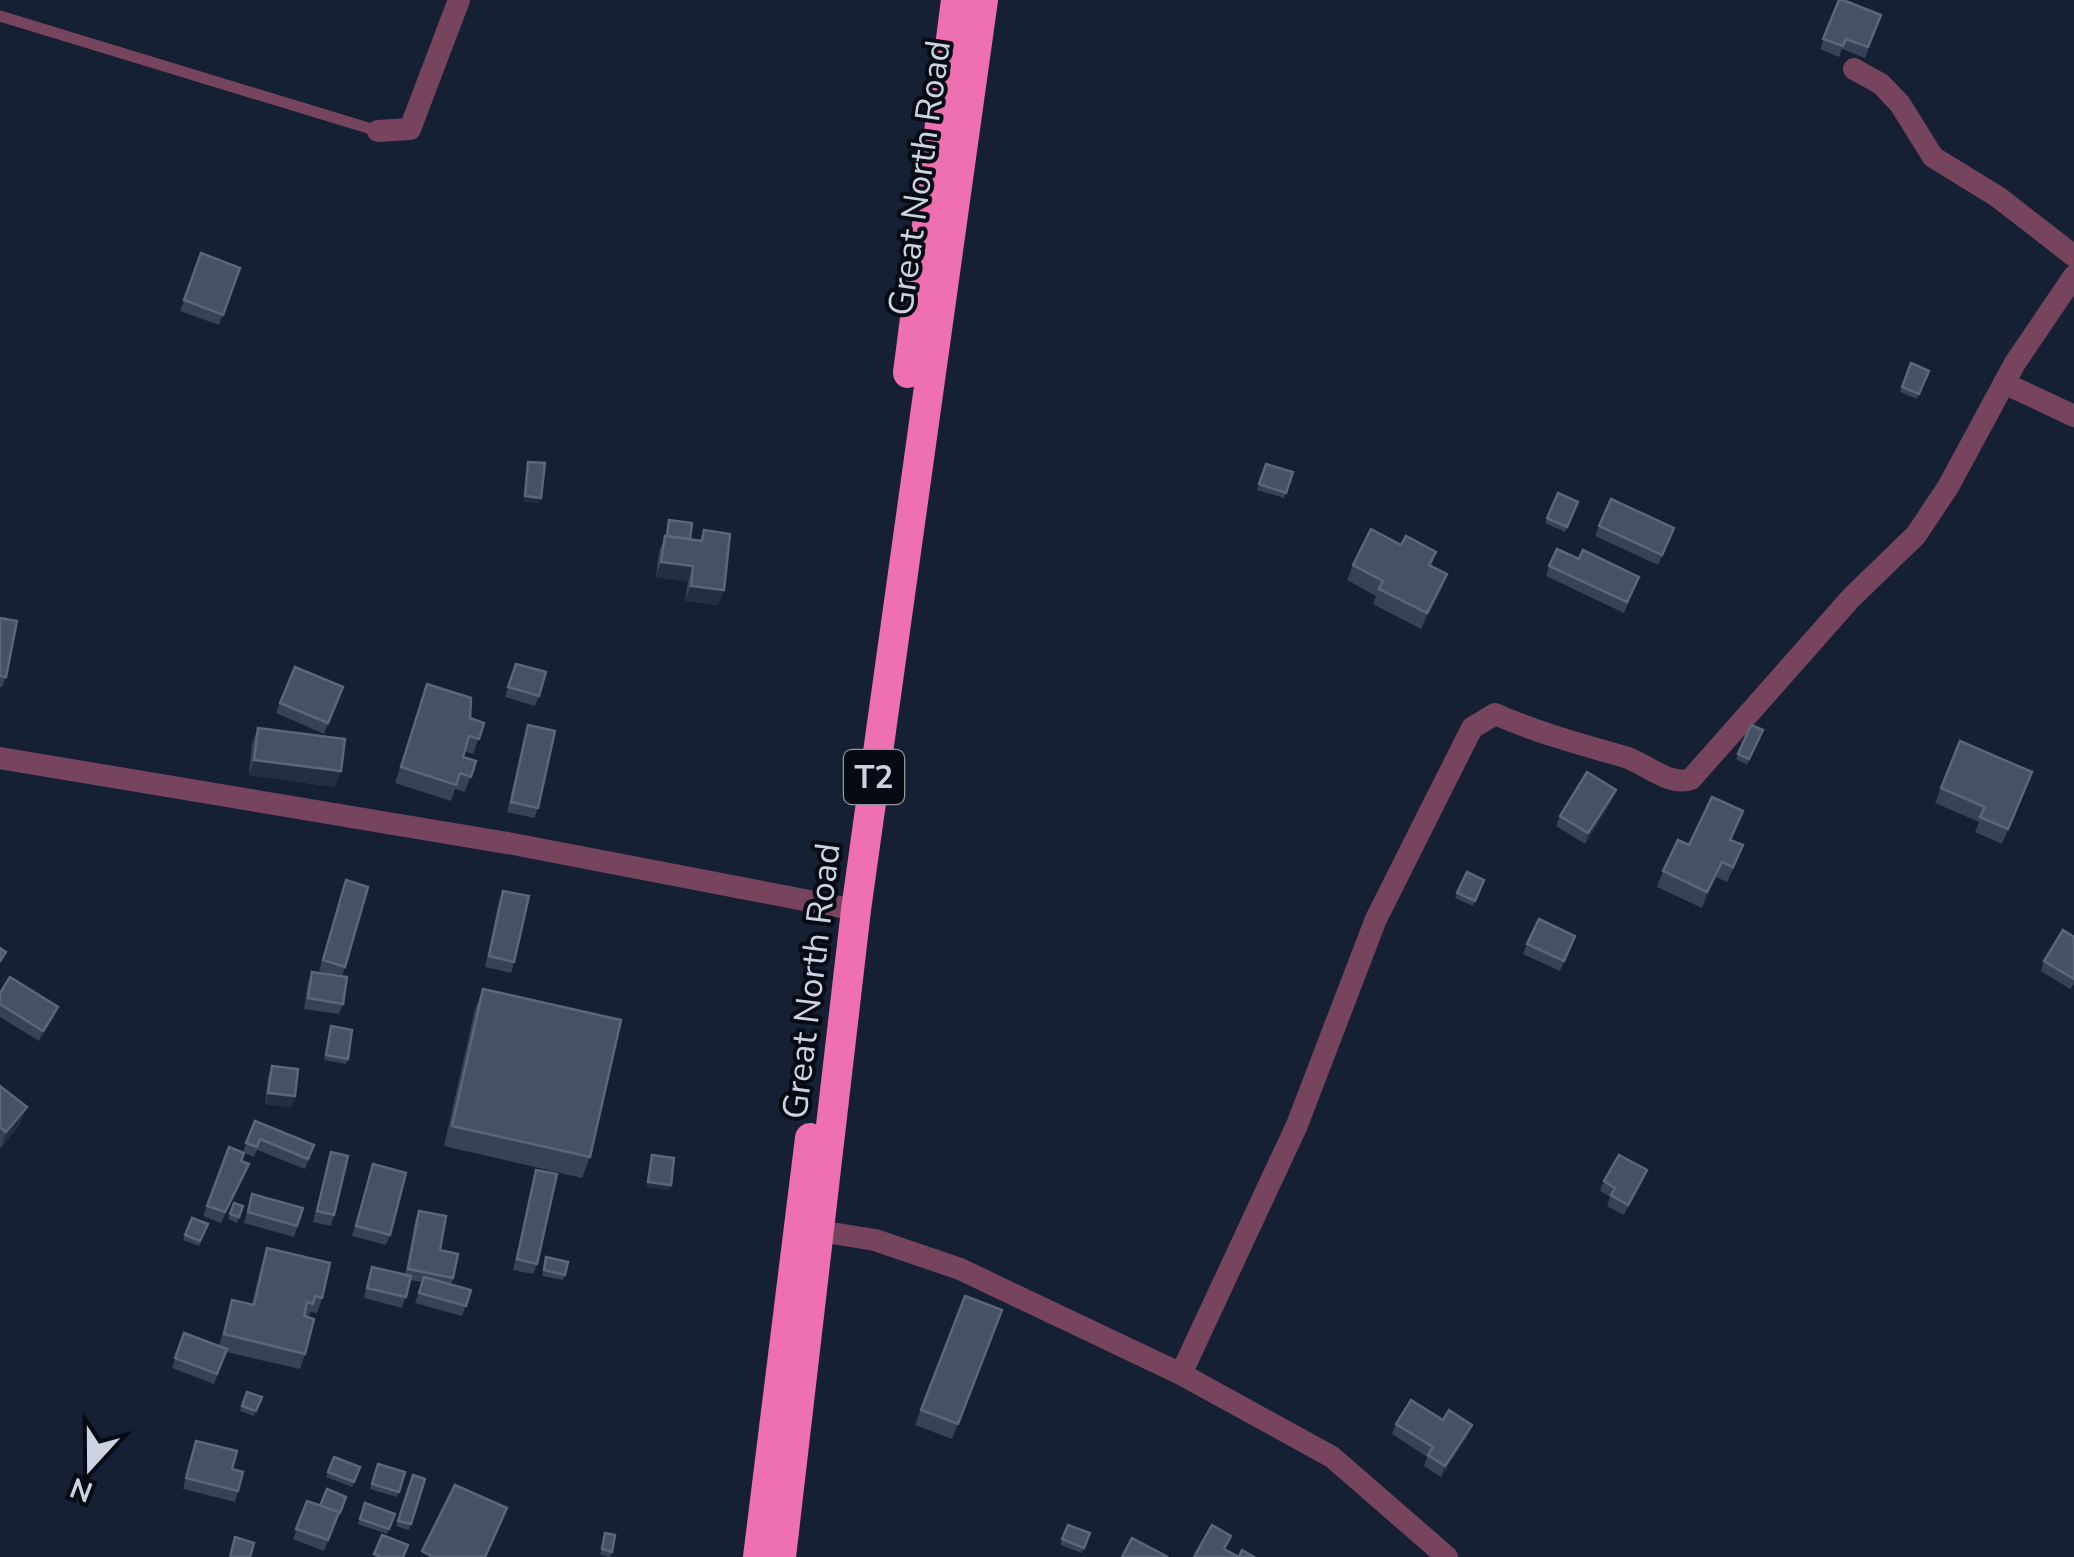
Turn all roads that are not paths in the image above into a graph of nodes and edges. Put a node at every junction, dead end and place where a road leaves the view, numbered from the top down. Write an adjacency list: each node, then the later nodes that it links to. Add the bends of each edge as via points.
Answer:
1 (460, 0): 6 (street, via 410,129)
2 (956, 0): 12 (highway, Great North Road / T2)
3 (983, 0): 12 (highway, Great North Road / T2)
4 (0, 16): 6 (lane)
5 (1854, 69): 7 (street, via 1900,104 1933,157)
6 (378, 132)
7 (2074, 256)
8 (2074, 276): 9 (street)
9 (2004, 383): 10 (street); 14 (street, via 1916,535 1851,598 1692,780 1680,782 1495,714 1472,728 1376,919 1298,1125)
10 (2074, 416)
11 (0, 758): 12 (street)
12 (848, 908): 13 (highway, Great North Road / T2)
13 (809, 1230): 14 (street, via 875,1240 942,1262); 15 (highway, Great North Road / T2); 16 (highway, Great North Road / T2)
14 (1181, 1374): 17 (street, via 1332,1457)
15 (758, 1557)
16 (781, 1557)
17 (1446, 1557)

